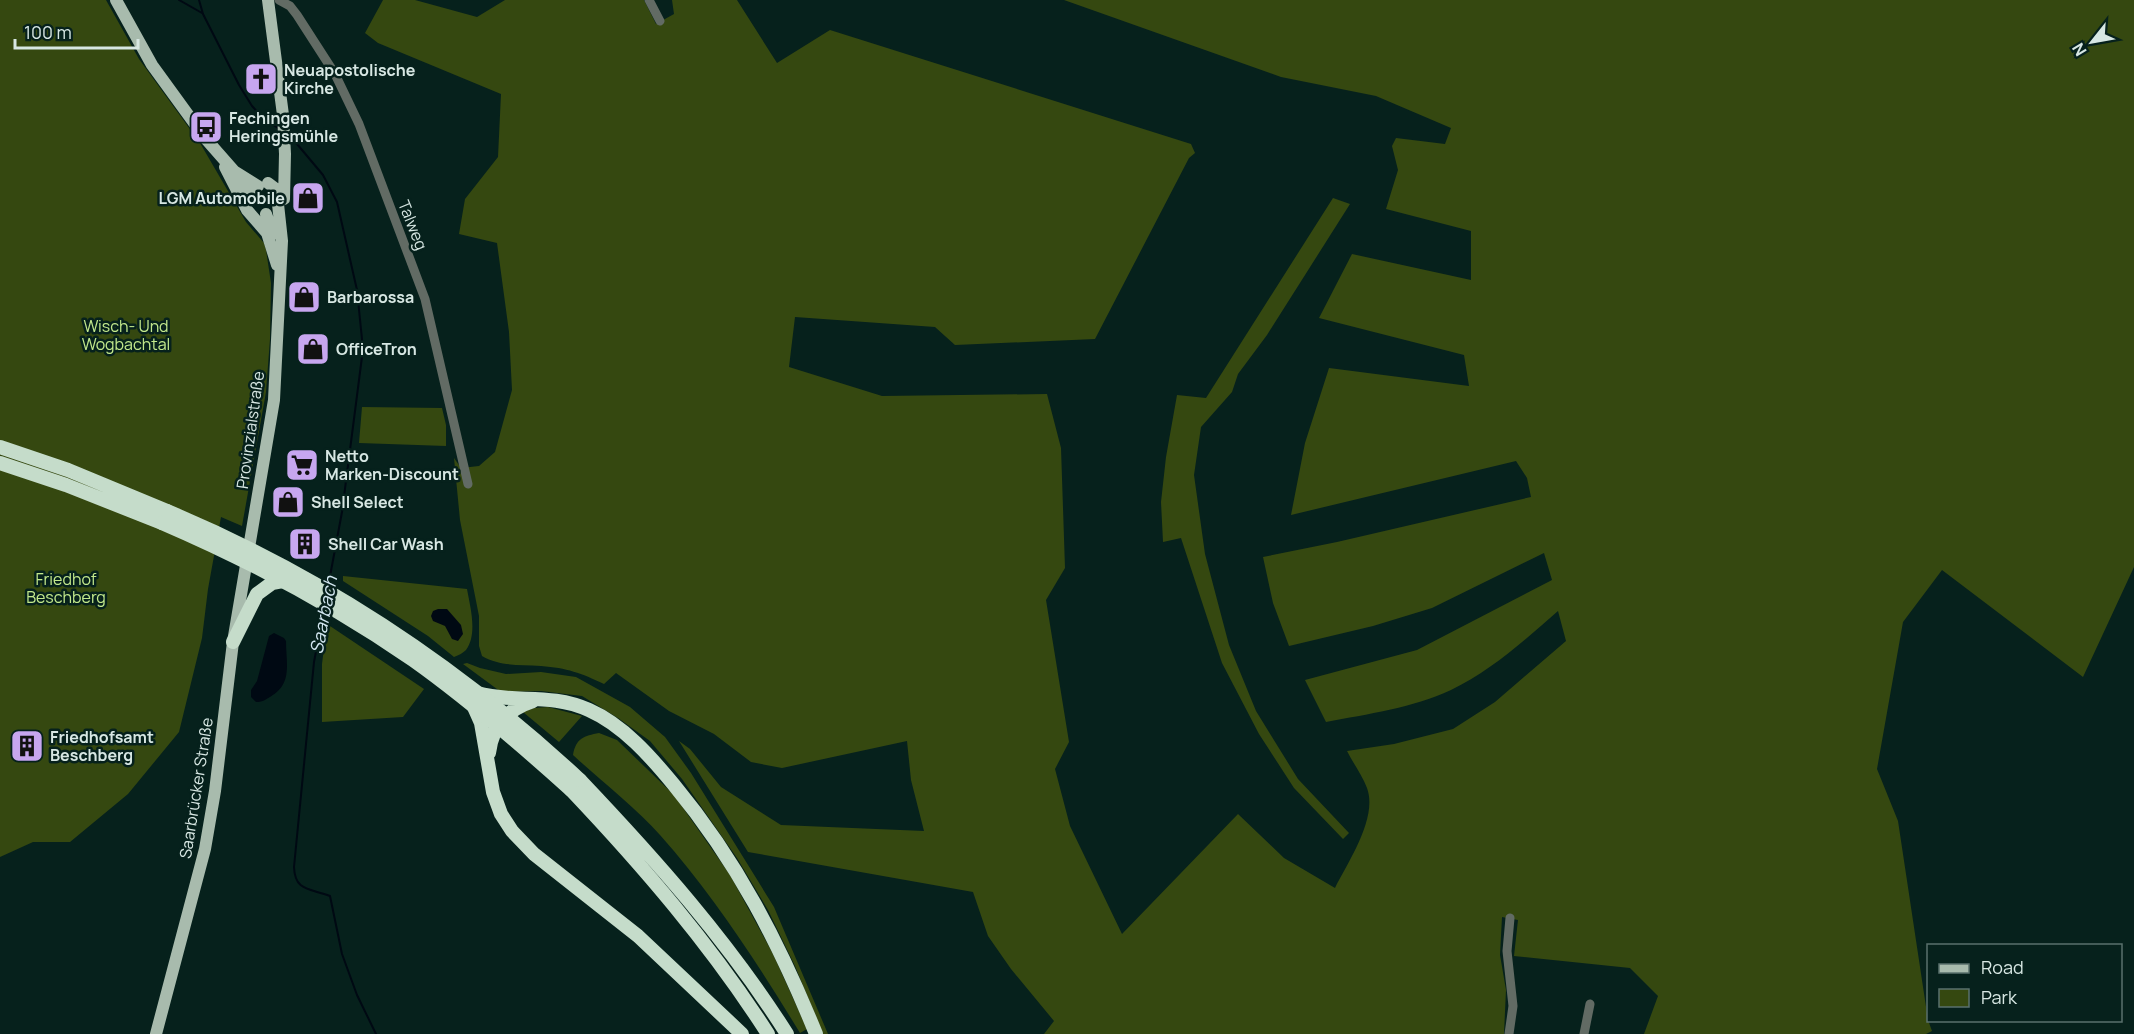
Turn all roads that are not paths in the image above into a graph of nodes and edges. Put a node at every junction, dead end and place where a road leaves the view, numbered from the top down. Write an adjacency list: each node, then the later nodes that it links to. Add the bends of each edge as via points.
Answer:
1 (116, 0): 6 (main road, via 152,65)
2 (268, 0): 7 (main road, Provinzialstraße)
3 (279, 0): 15 (street, Talweg, via 297,15 359,124 425,299)
4 (649, 0): 5 (street)
5 (660, 21)
6 (205, 138): 8 (main road); 9 (main road, via 234,171)
7 (285, 150): 9 (main road); 10 (main road, Provinzialstraße, via 283,202)
8 (225, 167): 9 (main road); 11 (main road, via 247,210 267,233)
9 (259, 188): 10 (main road, via 254,207 260,212); 10 (main road, via 276,189)
10 (272, 212): 11 (main road, Provinzialstraße); 12 (main road, Provinzialstraße, via 282,241)
11 (277, 265): 12 (main road, Provinzialstraße)
12 (280, 283): 17 (main road, Provinzialstraße, via 274,400)
13 (0, 447): 16 (highway, via 68,470)
14 (0, 463): 16 (highway)
15 (468, 484)
16 (165, 517): 23 (highway, bridge, via 301,591 413,661)
17 (248, 553): 18 (highway); 19 (main road, Saarbrücker Straße)
18 (287, 576): 19 (highway, via 256,594); 20 (highway, bridge)
19 (233, 642): 26 (main road, Saarbrücker Straße, via 205,849)
20 (458, 686): 21 (highway, via 490,696); 22 (highway, via 478,712)
21 (541, 698): 22 (highway, via 510,711 499,722 490,739); 30 (highway, via 573,703 613,724 642,749 681,794 739,873 757,905)
22 (488, 768): 27 (highway, via 501,814 522,843 638,936)
23 (576, 785): 28 (highway, via 688,921); 29 (highway, via 626,827 696,908)
24 (1510, 918): 31 (street, via 1507,951 1513,1006)
25 (1590, 1004): 32 (street)
26 (156, 1034)
27 (742, 1034)
28 (768, 1034)
29 (787, 1034)
30 (816, 1034)
31 (1509, 1034)
32 (1584, 1034)

